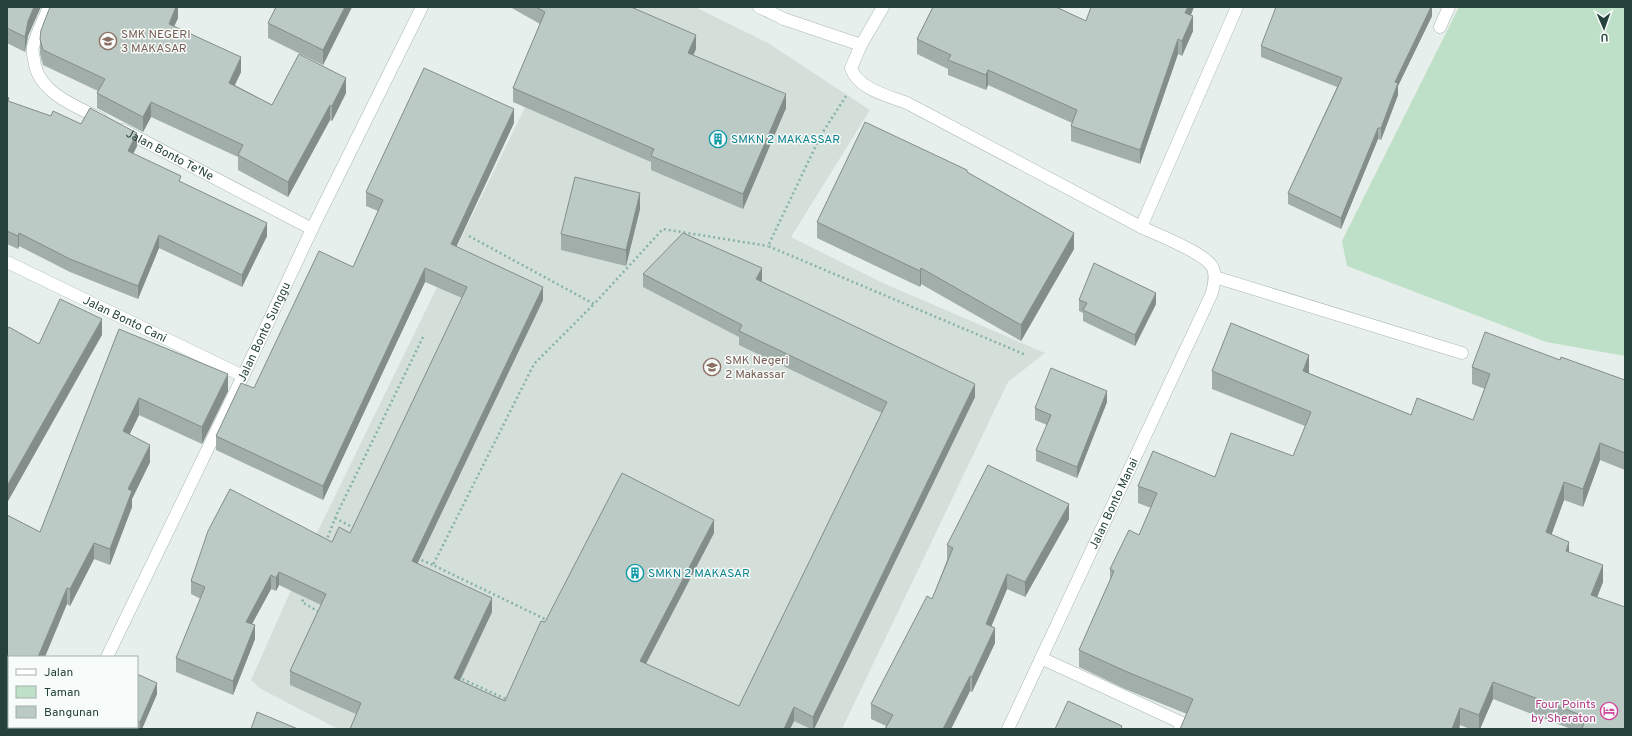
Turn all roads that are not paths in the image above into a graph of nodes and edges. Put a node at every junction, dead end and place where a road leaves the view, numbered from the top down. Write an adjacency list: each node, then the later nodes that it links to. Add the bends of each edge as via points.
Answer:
1 (50, 7): 10 (street, Jalan Bonto Te'Ne, via 33,47 34,65 45,85 56,95)
2 (422, 7): 10 (street, Jalan Bonto Sunggu)
3 (759, 7): 8 (street, via 784,19)
4 (883, 7): 8 (street)
5 (1237, 7): 9 (street)
6 (1449, 7): 7 (street)
7 (1440, 27)
8 (861, 45): 9 (street, via 851,68 857,80 907,103)
9 (1141, 227): 12 (street, via 1194,251 1212,267)
10 (312, 229): 14 (street, Jalan Bonto Sunggu)
11 (7, 262): 14 (street, Jalan Bonto Cani)
12 (1215, 277): 13 (street); 16 (street, Jalan Bonto Manai, via 1212,293)
13 (1462, 353)
14 (243, 376): 15 (street, Jalan Bonto Sunggu)
15 (107, 656)
16 (1041, 658): 19 (street, Jalan Bonto Manai); 20 (street, via 1182,723)
17 (74, 728): 18 (street)
18 (79, 729)
19 (1008, 729)
20 (1180, 729)

